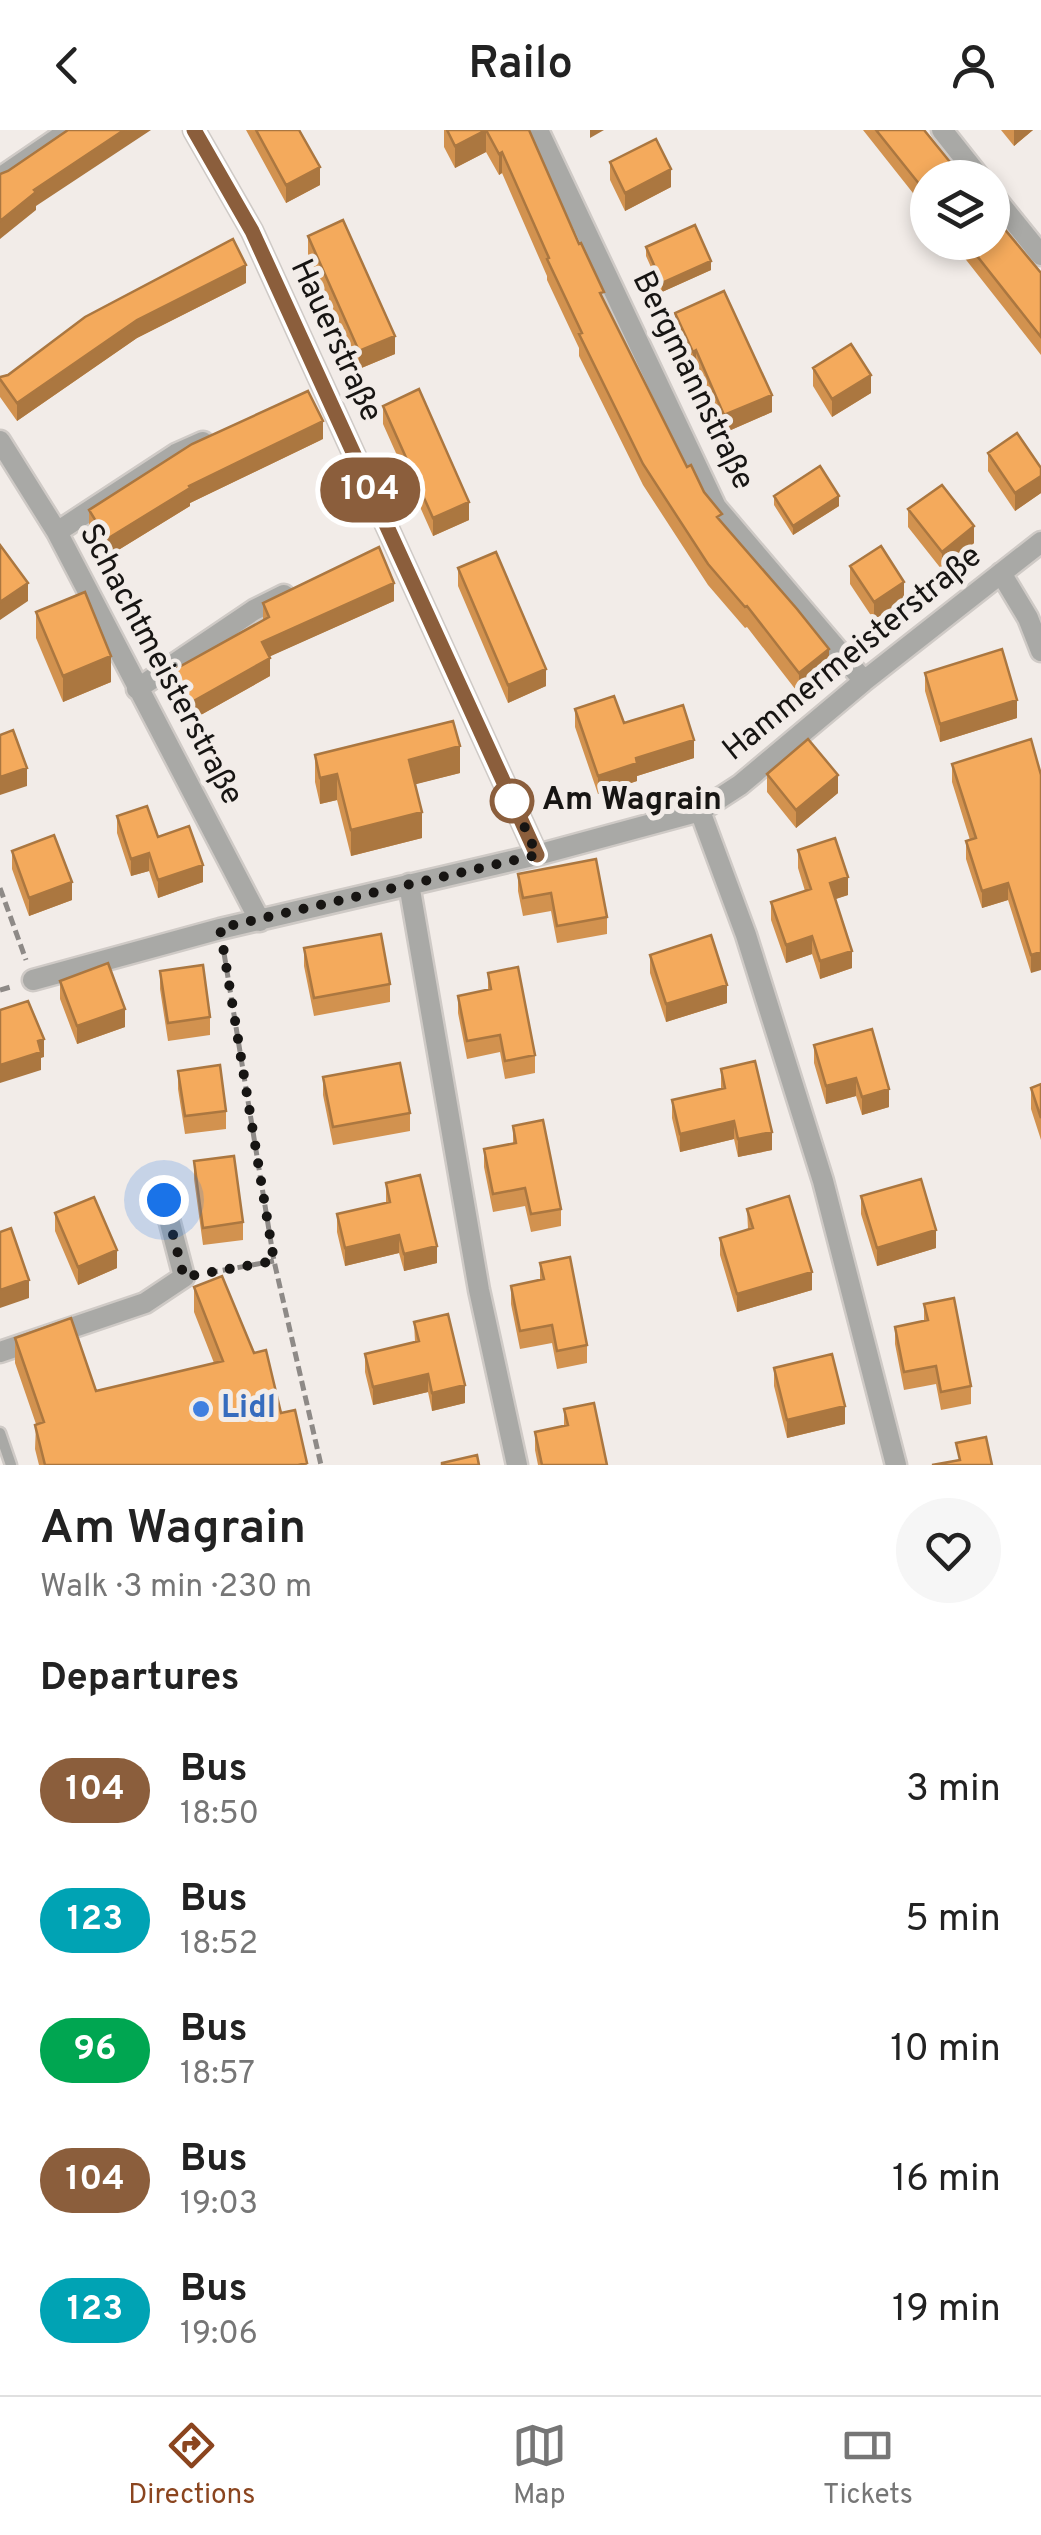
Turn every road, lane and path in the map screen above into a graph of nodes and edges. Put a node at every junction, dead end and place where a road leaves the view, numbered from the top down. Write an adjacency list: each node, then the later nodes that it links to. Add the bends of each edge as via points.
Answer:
1 (70, 130): 6 (street)
2 (194, 130): 19 (street, Hauerstraße, via 385,547)
3 (538, 130): 16 (street, Bergmannstraße, via 716,507)
4 (942, 130): 5 (street)
5 (966, 160)
6 (0, 178)
7 (1010, 216): 8 (street)
8 (1041, 254)
9 (225, 432): 11 (street, via 176,454)
10 (0, 442): 11 (street, Schachtmeisterstraße)
11 (57, 532): 17 (street, Schachtmeisterstraße)
12 (1041, 542): 13 (street, Hammermeisterstraße)
13 (1001, 572): 15 (street); 16 (street, Hammermeisterstraße)
14 (306, 584): 17 (street, via 254,610)
15 (1041, 651)
16 (864, 681): 18 (street, Hammermeisterstraße)
17 (138, 689): 22 (street, Schachtmeisterstraße)
18 (700, 811): 19 (street); 33 (street, via 823,1181)
19 (537, 855): 20 (street)
20 (409, 884): 22 (street); 32 (street)
21 (0, 888): 24 (path)
22 (260, 920): 23 (street)
23 (220, 928): 24 (street); 26 (path)
24 (34, 980)
25 (164, 1200): 27 (street)
26 (274, 1261): 27 (path); 31 (path)
27 (184, 1277): 28 (street, via 145,1303)
28 (0, 1352)
29 (0, 1433): 30 (lane)
30 (11, 1465)
31 (321, 1465)
32 (516, 1465)
33 (896, 1465)

